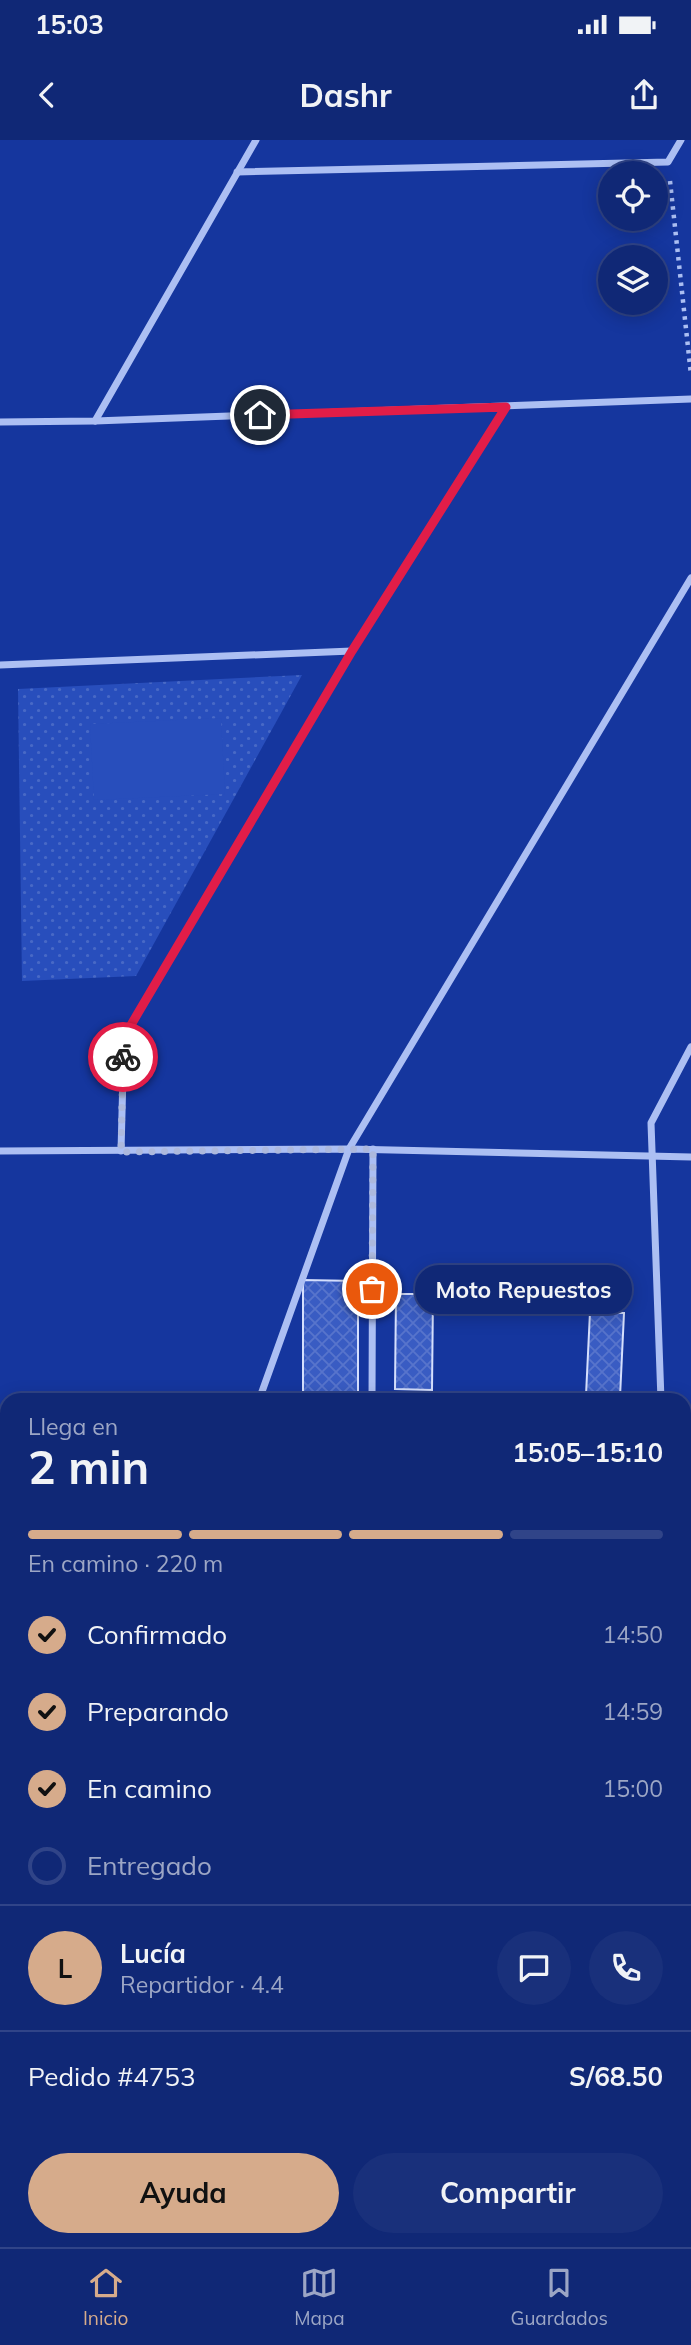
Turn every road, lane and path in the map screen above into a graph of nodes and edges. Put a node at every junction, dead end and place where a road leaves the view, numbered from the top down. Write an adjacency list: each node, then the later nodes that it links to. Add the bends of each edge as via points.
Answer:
1 (256, 140): 5 (street)
2 (681, 140): 3 (street)
3 (668, 162): 6 (path)
4 (598, 164): 5 (street)
5 (237, 172): 9 (street)
6 (691, 375)
7 (691, 399): 8 (street)
8 (506, 407): 9 (street); 12 (street)
9 (95, 421): 10 (street)
10 (0, 422)
11 (691, 578): 15 (street)
12 (352, 651): 13 (street); 18 (street, via 124,1037)
13 (0, 665)
14 (691, 1047): 19 (street, via 651,1123)
15 (349, 1149): 16 (street); 18 (street); 21 (street)
16 (373, 1149): 19 (street); 22 (street)
17 (0, 1151): 18 (street)
18 (121, 1152)
19 (653, 1157): 20 (street); 23 (street)
20 (691, 1157)
21 (262, 1393)
22 (372, 1393)
23 (661, 1393)

